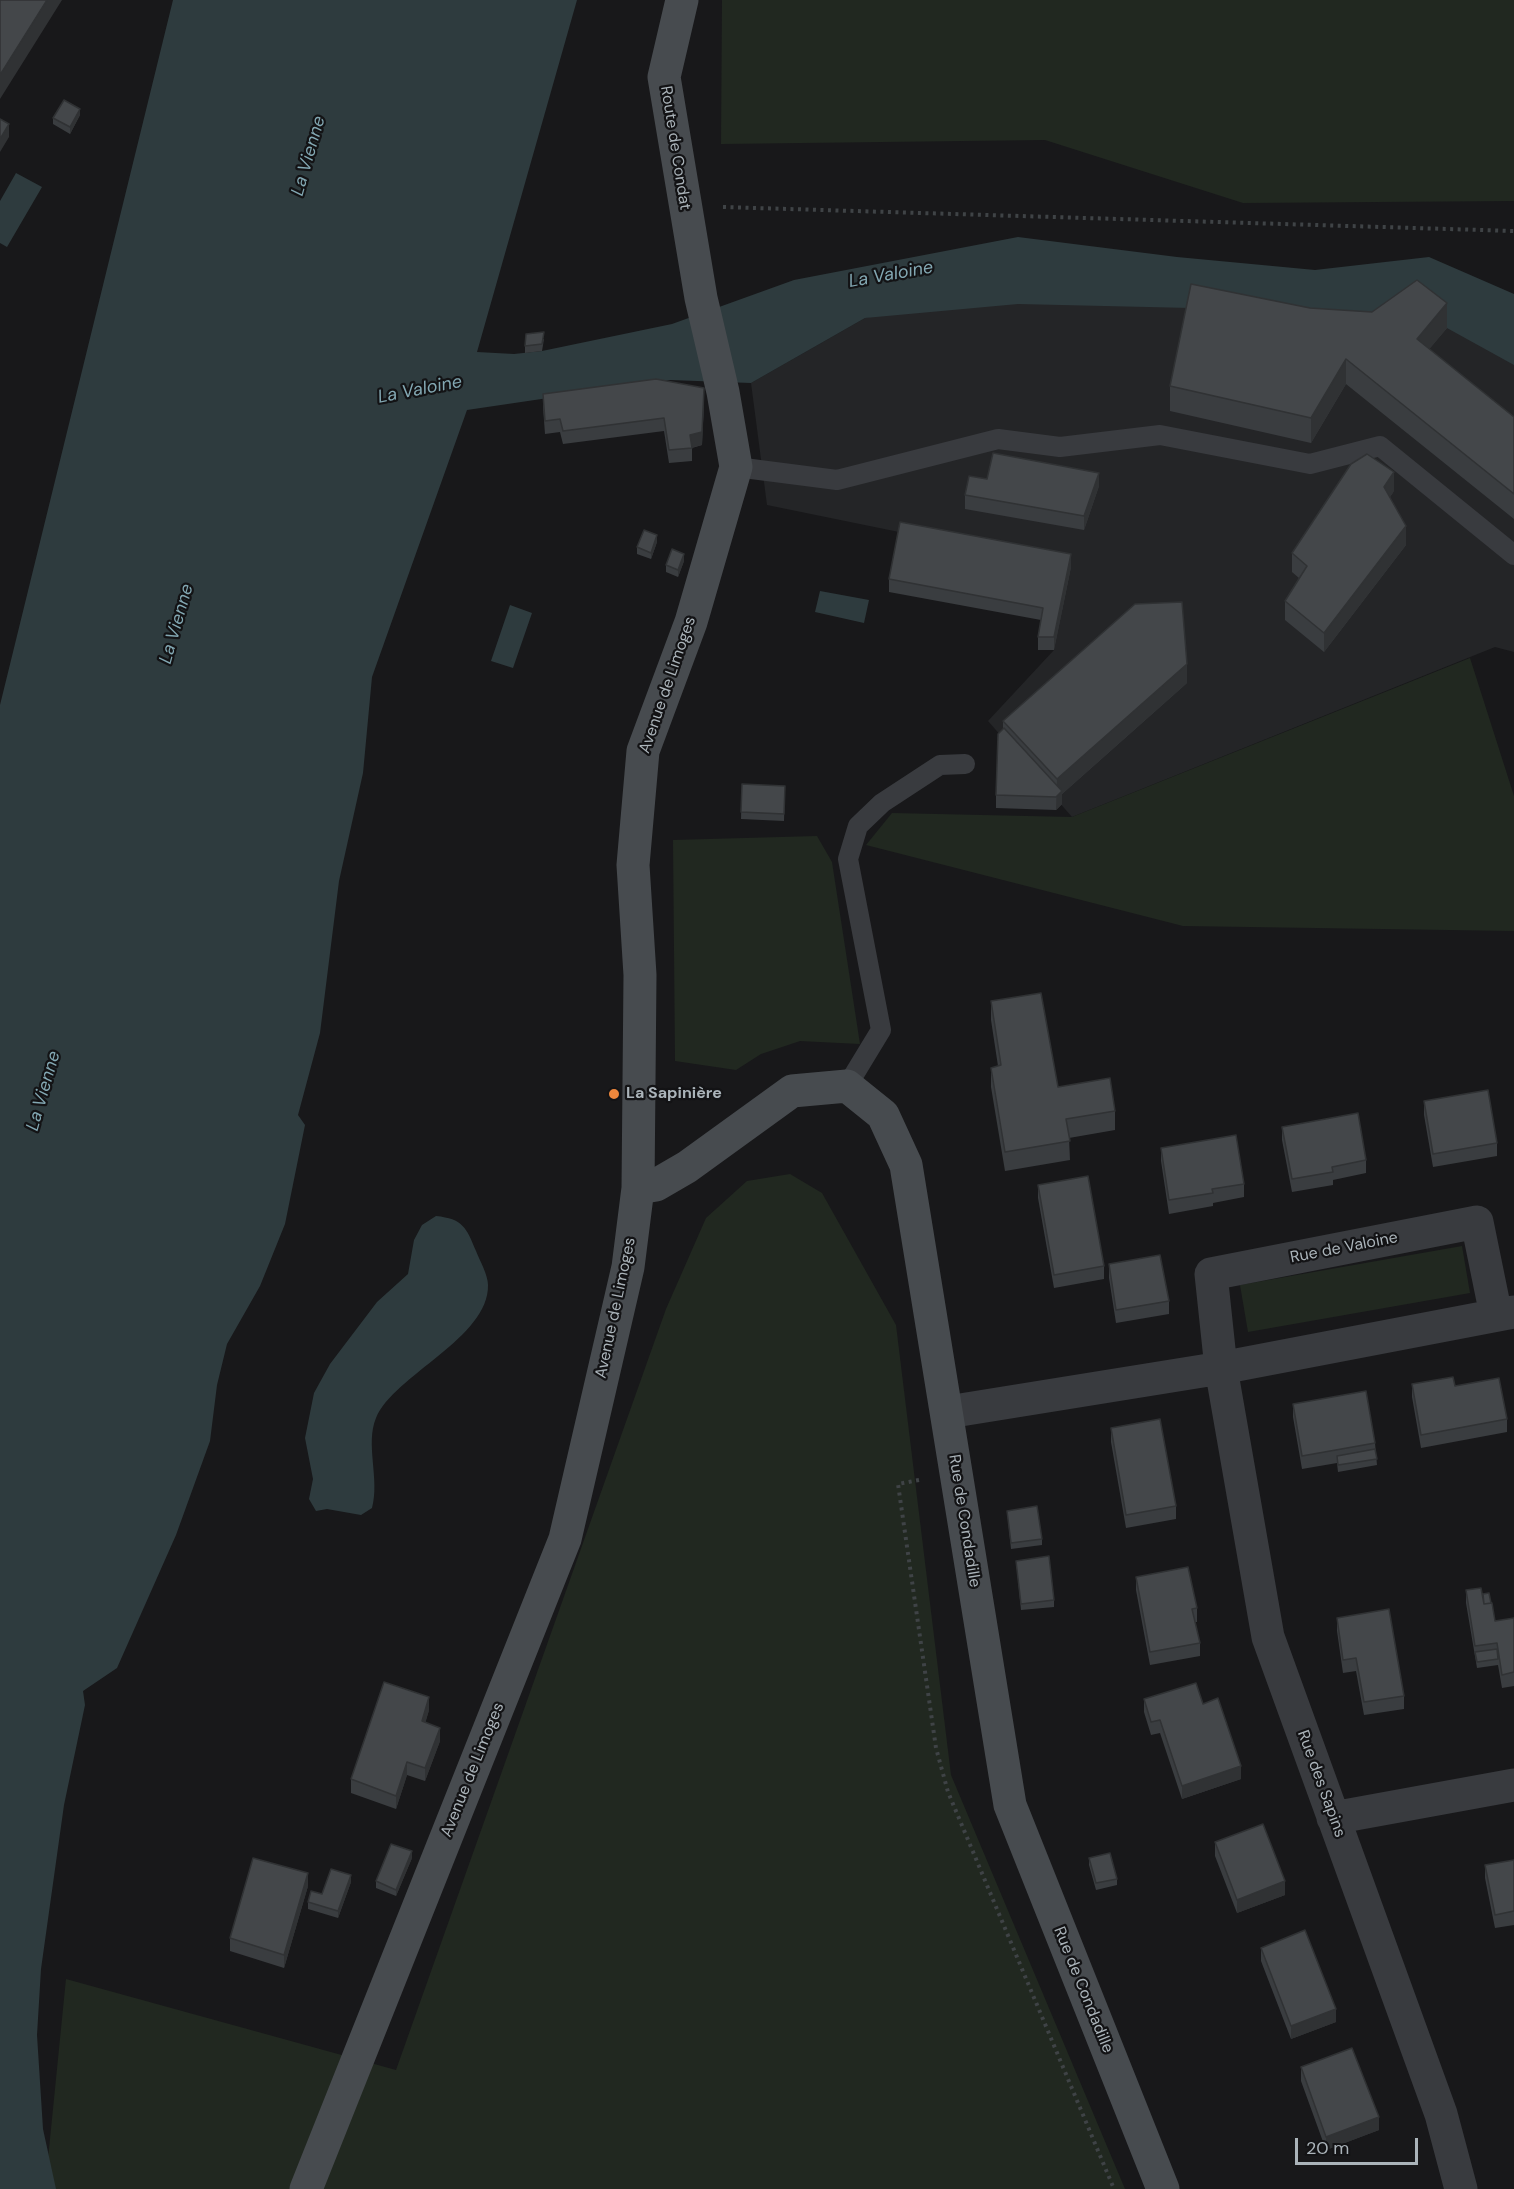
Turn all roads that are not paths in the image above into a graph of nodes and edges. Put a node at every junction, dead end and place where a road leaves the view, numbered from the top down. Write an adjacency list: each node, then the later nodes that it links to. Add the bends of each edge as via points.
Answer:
1 (682, 0): 2 (main road, Route de Condat, via 664,77)
2 (704, 309): 3 (main road, Avenue de Limoges)
3 (736, 467): 4 (lane, via 837,480 998,439 1060,447 1160,435 1310,464 1380,446); 7 (main road, Avenue de Limoges, via 691,622 643,751 633,865 640,975)
4 (1514, 555)
5 (965, 764): 6 (lane, via 940,765 882,803 858,826 848,859 881,1030)
6 (847, 1086): 7 (main road, via 792,1091 687,1167 656,1185); 10 (main road, Rue de Condadille, via 883,1115 906,1165)
7 (638, 1188): 13 (main road, Avenue de Limoges, via 628,1267 565,1539)
8 (1505, 1313): 9 (street, Rue de Valoine); 9 (street, Rue de Valoine, via 1478,1222 1466,1224 1211,1274)
9 (1221, 1368): 10 (street, Rue de Valoine); 12 (street, Rue des Sapins, via 1268,1637)
10 (948, 1412): 14 (main road, Rue de Condadille, via 1010,1805)
11 (1514, 1785): 12 (street)
12 (1334, 1818): 15 (street, Rue des Sapins, via 1441,2114)
13 (306, 2189)
14 (1162, 2189)
15 (1461, 2189)

